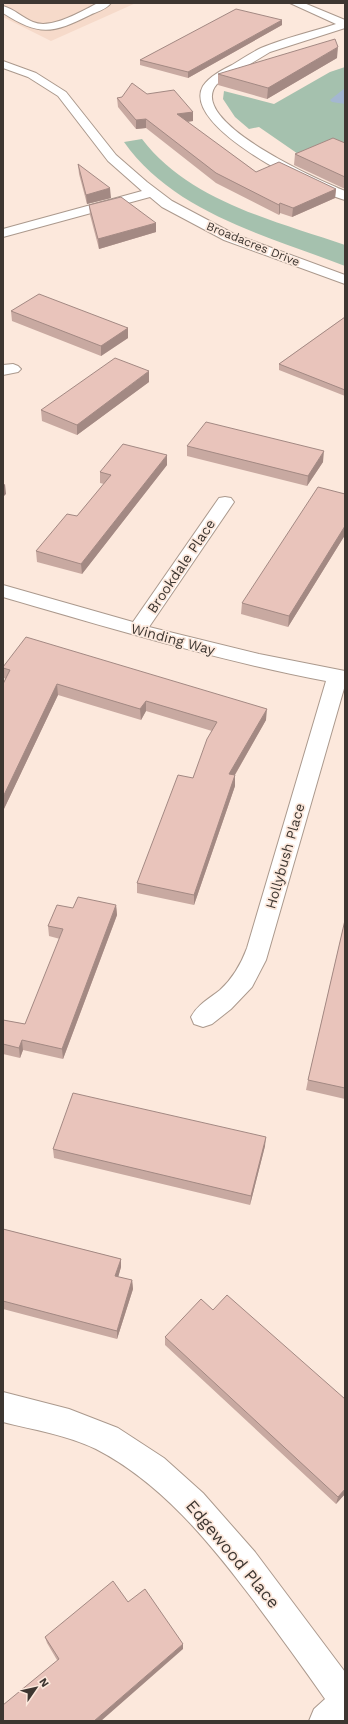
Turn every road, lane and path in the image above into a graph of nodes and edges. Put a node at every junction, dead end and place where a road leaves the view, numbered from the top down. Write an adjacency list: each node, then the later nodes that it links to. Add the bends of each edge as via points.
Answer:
1 (294, 3): 8 (street)
2 (17, 5): 5 (street)
3 (102, 5): 4 (street); 7 (street, via 50,27 34,27)
4 (72, 7)
5 (3, 9): 7 (street)
6 (36, 16): 7 (street)
7 (22, 20)
8 (345, 25): 11 (street, via 262,52 215,79 207,89 205,98 207,106 216,118 252,149 284,169)
9 (3, 64): 10 (street, Broadacres Drive, via 32,75 62,94 112,158)
10 (151, 193): 12 (street); 13 (street, Broadacres Drive, via 184,214 229,237)
11 (345, 196)
12 (3, 233)
13 (345, 280)
14 (225, 502): 16 (street, Brookdale Place)
15 (3, 591): 16 (street, Winding Way)
16 (137, 630): 17 (street, Winding Way, via 202,648)
17 (341, 677): 18 (street, Hollybush Place, via 251,969 239,988)
18 (203, 1017)
19 (3, 1407): 20 (street, Edgewood Place, via 76,1427 106,1439 134,1455 165,1478 198,1508 230,1545 299,1635)
20 (345, 1701): 21 (street)
21 (326, 1721)

